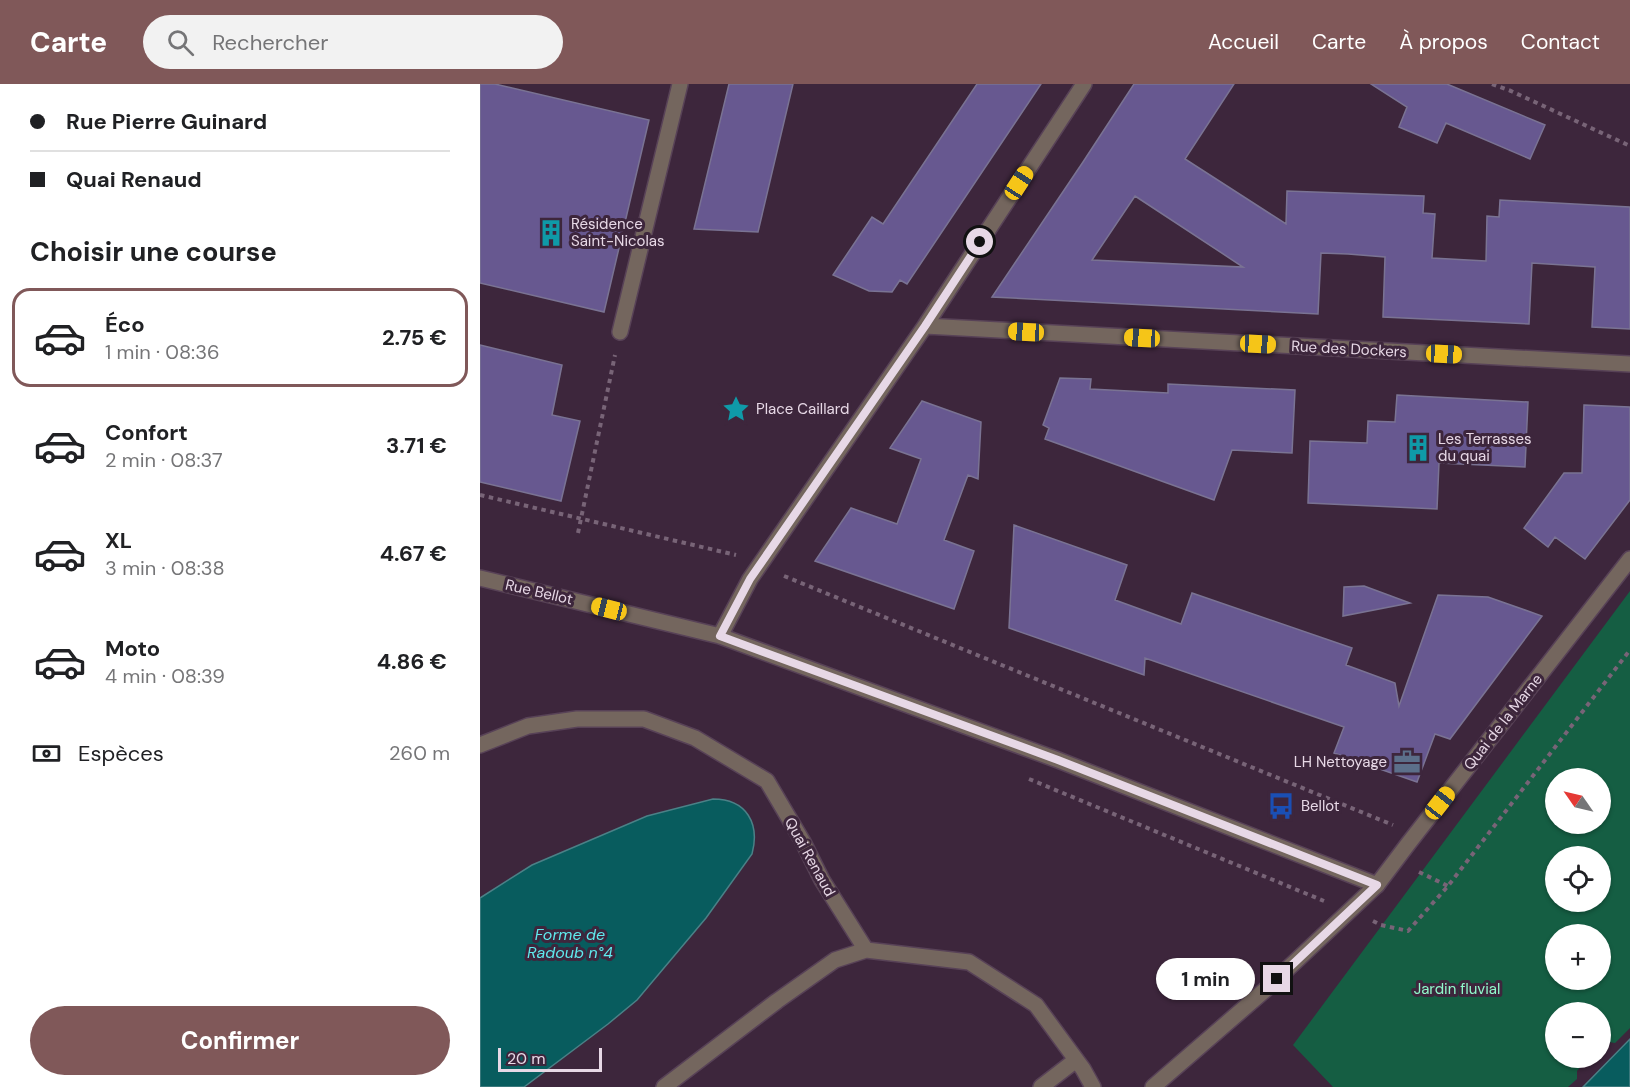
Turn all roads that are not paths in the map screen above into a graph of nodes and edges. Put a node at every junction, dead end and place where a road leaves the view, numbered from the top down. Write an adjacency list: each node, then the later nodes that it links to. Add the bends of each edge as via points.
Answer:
1 (680, 84): 4 (street)
2 (1084, 84): 3 (street)
3 (925, 326): 5 (street, Rue des Dockers); 8 (street, via 750,579)
4 (620, 333)
5 (1630, 364)
6 (1630, 559): 10 (street, Quai de la Marne)
7 (480, 578): 8 (street, Rue Bellot)
8 (720, 636): 10 (street, Rue Bellot, via 1058,760)
9 (480, 745): 11 (street, Quai Renaud, via 528,726 577,719 644,719 695,738 767,781)
10 (1377, 885): 16 (street)
11 (866, 950): 12 (street, via 969,962 1036,1005); 13 (street, via 835,960)
12 (1076, 1060): 14 (street); 15 (street)
13 (664, 1087)
14 (1041, 1087)
15 (1093, 1087)
16 (1153, 1087)

